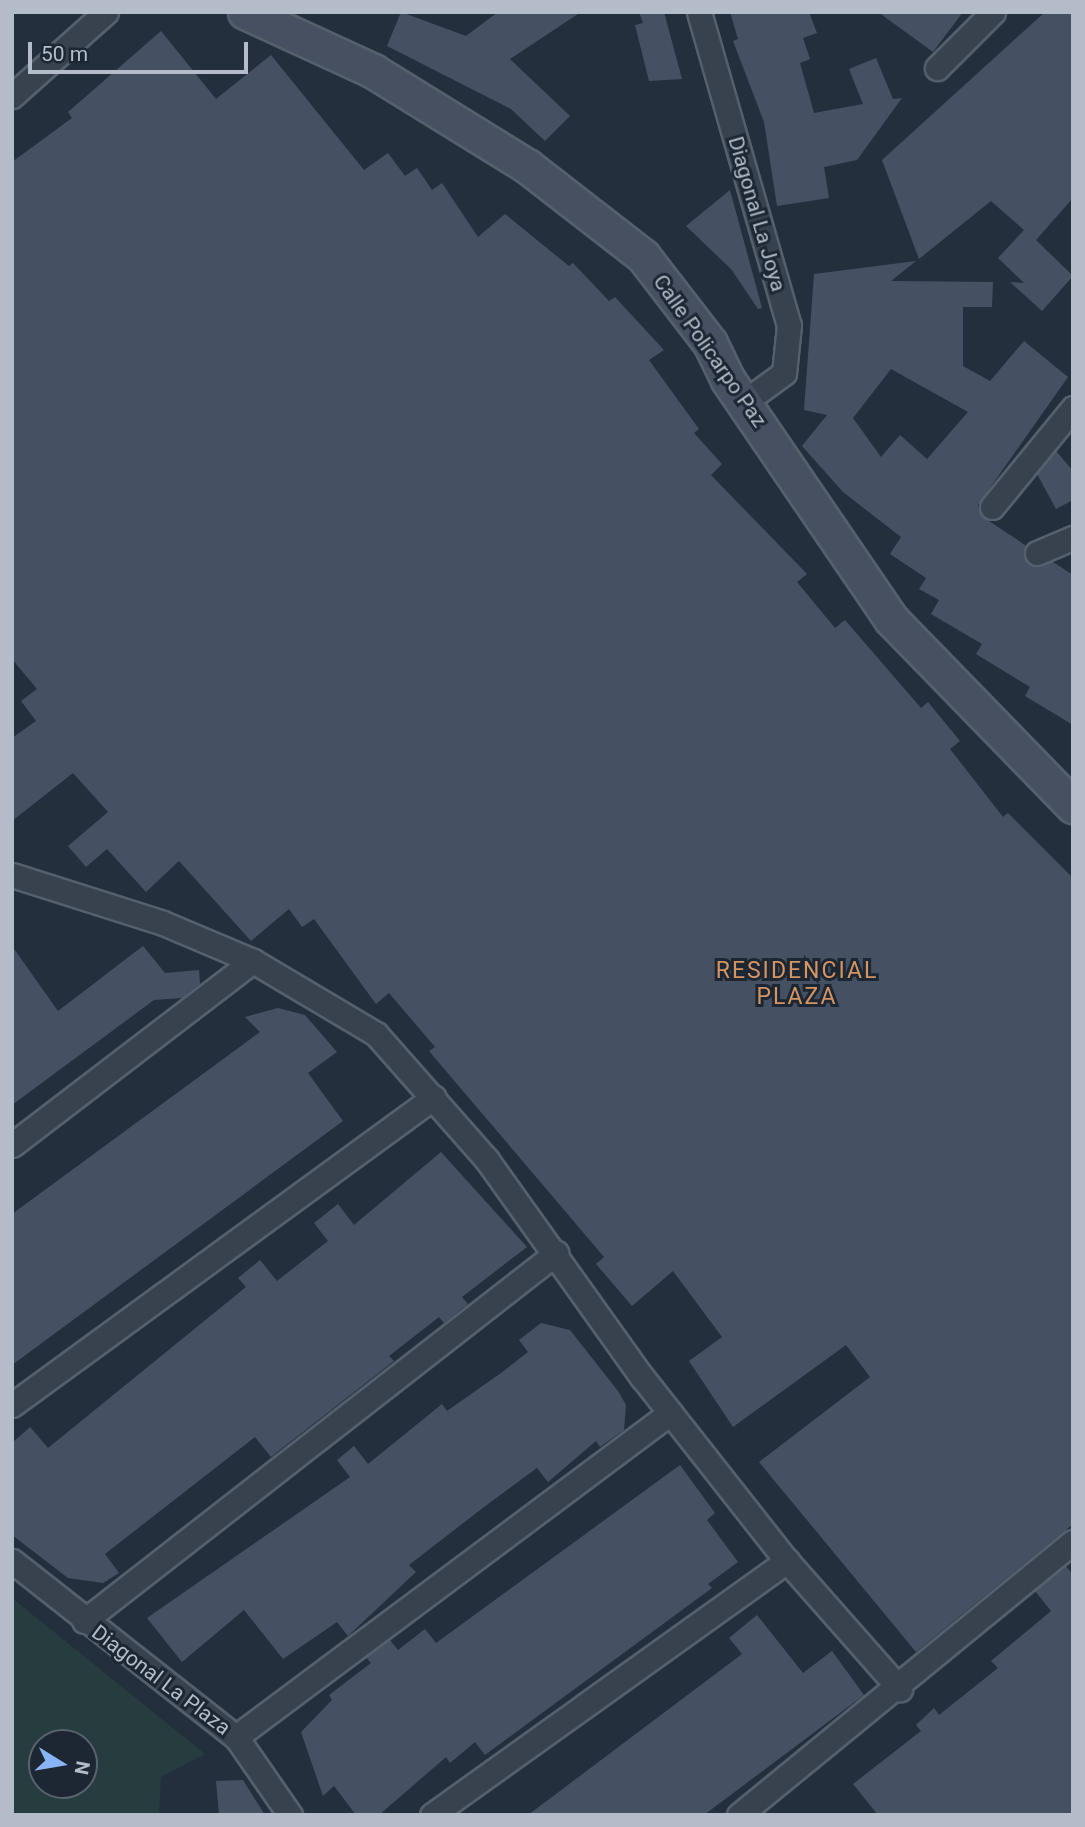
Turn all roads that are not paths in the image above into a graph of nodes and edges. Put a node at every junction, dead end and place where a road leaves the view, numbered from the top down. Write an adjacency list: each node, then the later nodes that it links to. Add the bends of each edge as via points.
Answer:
1 (106, 12): 6 (street)
2 (245, 12): 7 (street, Calle Policarpo Paz, via 373,71 567,193 643,256)
3 (699, 12): 7 (street, Diagonal La Joya, via 789,325 784,373)
4 (993, 12): 5 (street)
5 (937, 68)
6 (12, 96)
7 (747, 400): 12 (street, Calle Policarpo Paz, via 817,515 891,619)
8 (1073, 408): 9 (street)
9 (992, 508)
10 (1073, 538): 11 (street)
11 (1037, 552)
12 (1073, 806)
13 (12, 876): 14 (street, via 163,923)
14 (253, 961): 15 (street, via 376,1034); 16 (street)
15 (434, 1097): 17 (street); 18 (street)
16 (12, 1145)
17 (556, 1253): 19 (street); 23 (street)
18 (12, 1405)
19 (670, 1413): 22 (street); 25 (street)
20 (1073, 1542): 24 (street)
21 (12, 1561): 23 (street, Diagonal La Plaza)
22 (787, 1561): 24 (street); 27 (street)
23 (84, 1621): 25 (street, Diagonal La Plaza)
24 (900, 1689): 28 (street)
25 (236, 1737): 26 (street, Diagonal La Plaza)
26 (290, 1815)
27 (432, 1815)
28 (739, 1815)

